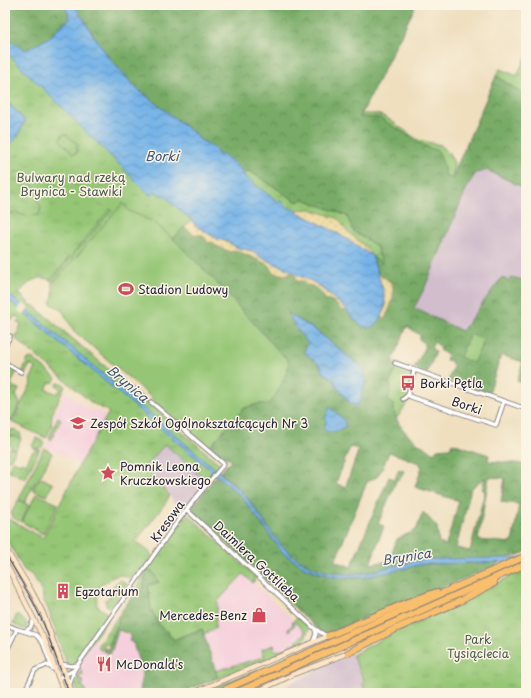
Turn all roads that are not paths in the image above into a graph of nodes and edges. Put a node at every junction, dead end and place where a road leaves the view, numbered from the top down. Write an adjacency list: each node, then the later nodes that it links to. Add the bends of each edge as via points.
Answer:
1 (10, 336): 2 (street)
2 (5, 346)
3 (5, 363): 6 (street)
4 (395, 363): 5 (street, Borki)
5 (414, 371): 7 (street); 9 (street, Borki)
6 (21, 372)
7 (408, 394): 8 (street); 9 (street, Borki, via 496,425)
8 (404, 399)
9 (504, 401): 11 (street, Borki)
10 (151, 402): 12 (street, Kresowa, via 224,464)
11 (526, 409)
12 (187, 510): 21 (street, Daimlera Gottlieba); 29 (street, Kresowa)
13 (5, 548): 28 (main road, via 43,612)
14 (526, 556): 18 (highway)
15 (5, 562): 19 (main road)
16 (525, 565): 17 (highway)
17 (506, 573): 26 (highway, via 497,581 458,602); 41 (highway)
18 (460, 585): 24 (highway, via 426,595); 40 (highway)
19 (34, 619): 23 (street, via 30,628); 32 (main road, via 46,641)
20 (5, 624): 22 (street)
21 (314, 628): 24 (street, Daimlera Gottlieba); 25 (street, via 316,634)
22 (17, 630): 23 (street); 27 (street)
23 (25, 631): 30 (street, via 36,635 43,643)
24 (328, 636): 25 (main road)
25 (313, 642): 39 (main road)
26 (348, 653): 42 (main road, via 326,660)
27 (5, 654)
28 (61, 664): 29 (street); 33 (main road)
29 (78, 665): 31 (street, Kresowa)
30 (52, 668): 32 (street); 36 (street, via 47,665 35,670)
31 (74, 670): 33 (street); 35 (street)
32 (56, 671): 34 (main road)
33 (65, 675): 34 (street); 35 (main road)
34 (59, 678): 37 (main road)
35 (70, 686): 38 (main road)
36 (24, 693)
37 (64, 693)
38 (72, 693)
39 (193, 693)
40 (216, 693)
41 (236, 693)
42 (254, 693)

